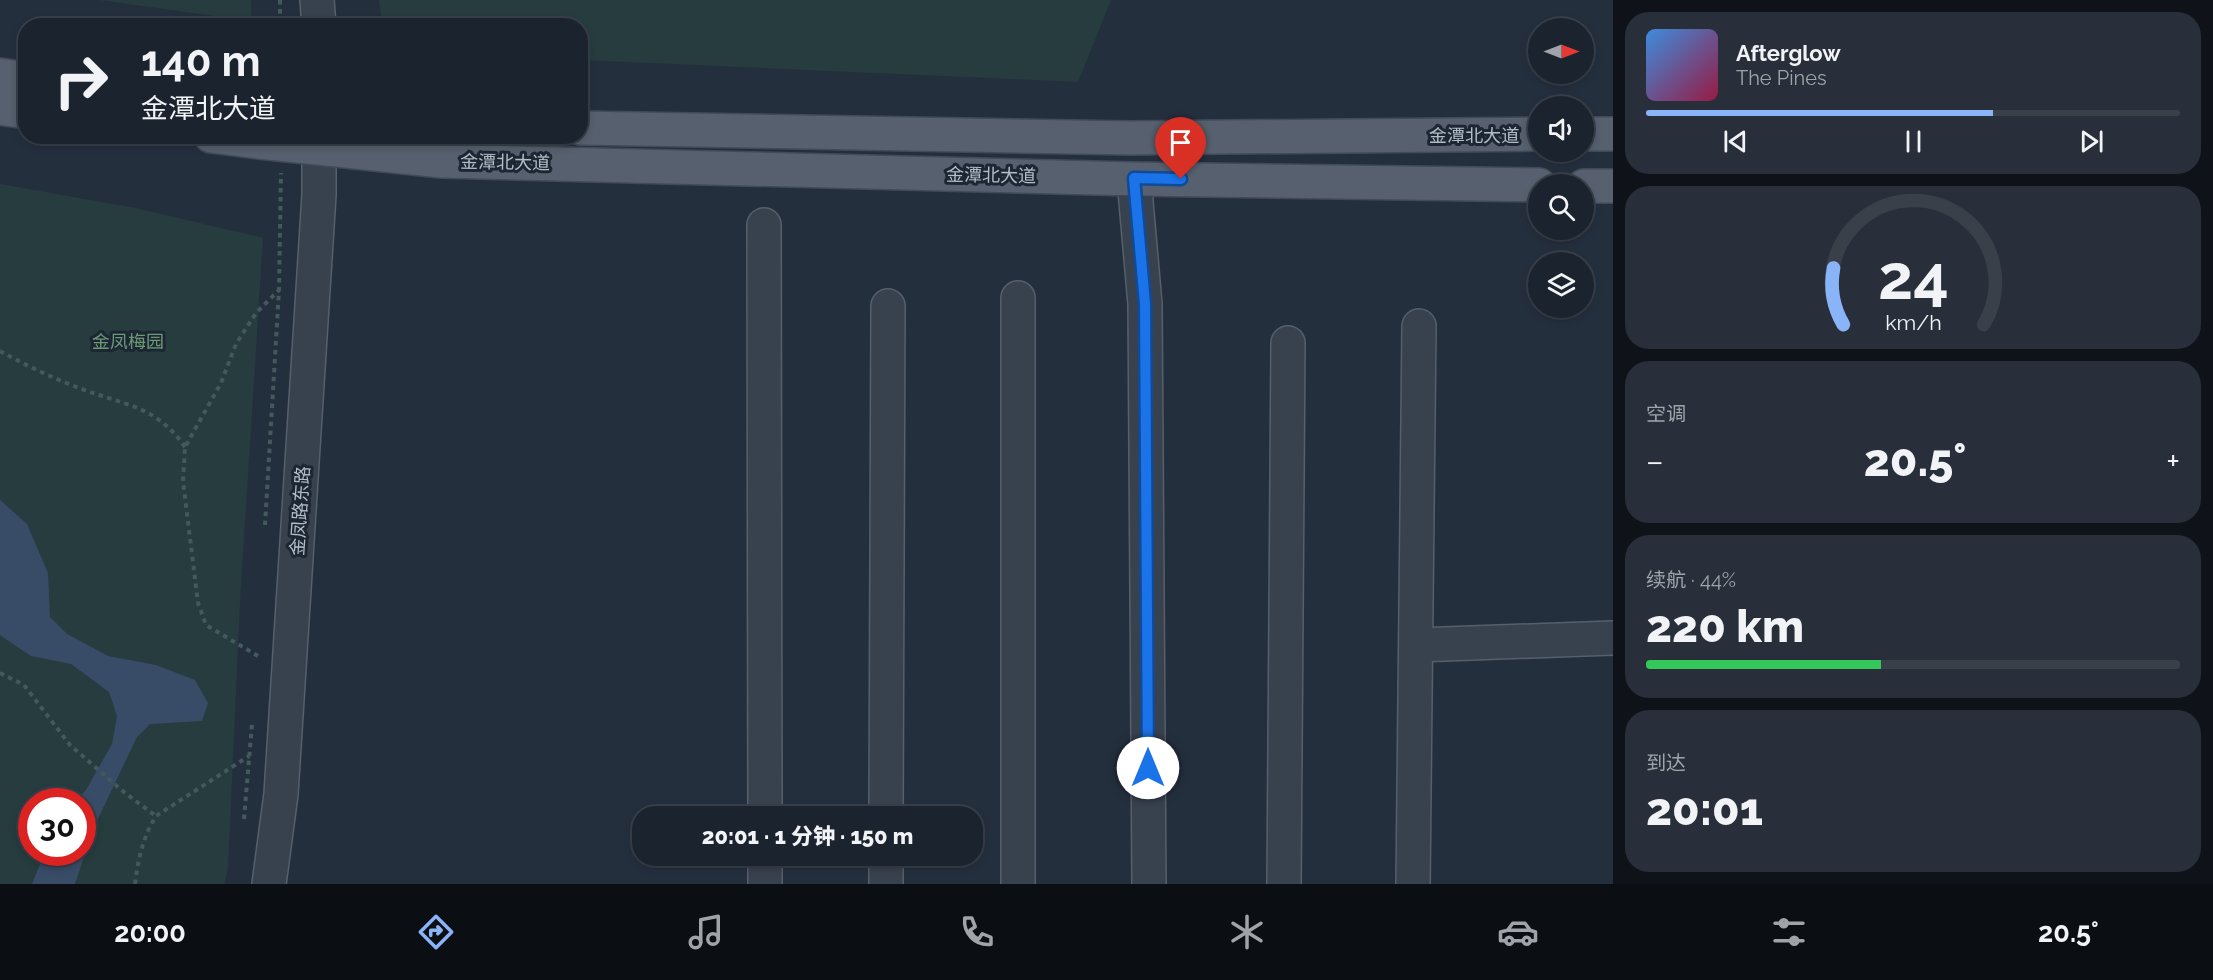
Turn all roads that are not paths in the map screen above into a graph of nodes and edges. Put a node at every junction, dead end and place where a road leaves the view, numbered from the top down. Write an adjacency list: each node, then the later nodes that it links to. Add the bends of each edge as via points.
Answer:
1 (317, 0): 2 (street)
2 (318, 18)
3 (0, 75): 4 (main road)
4 (18, 78)
5 (0, 108): 6 (main road)
6 (18, 111)
7 (588, 128): 8 (main road, 金潭北大道, via 1130,138)
8 (1528, 134)
9 (1594, 134): 10 (main road)
10 (1613, 134)
11 (278, 144): 13 (main road, 金潭北大道, bridge, via 442,161)
12 (319, 144): 28 (street, 金凤路东路, via 282,782)
13 (1134, 178): 14 (main road, 金潭北大道); 32 (street, via 1145,304)
14 (1528, 185)
15 (1594, 186): 16 (main road)
16 (1613, 186)
17 (764, 225): 24 (street)
18 (1018, 298): 31 (street)
19 (888, 306): 25 (street)
20 (1419, 326): 23 (street)
21 (1288, 343): 33 (street)
22 (1613, 638): 23 (street)
23 (1417, 645): 34 (street)
24 (765, 806)
25 (886, 806)
26 (765, 866): 29 (street)
27 (886, 866): 30 (street)
28 (269, 884)
29 (765, 884)
30 (886, 884)
31 (1018, 884)
32 (1149, 884)
33 (1284, 884)
34 (1413, 884)

